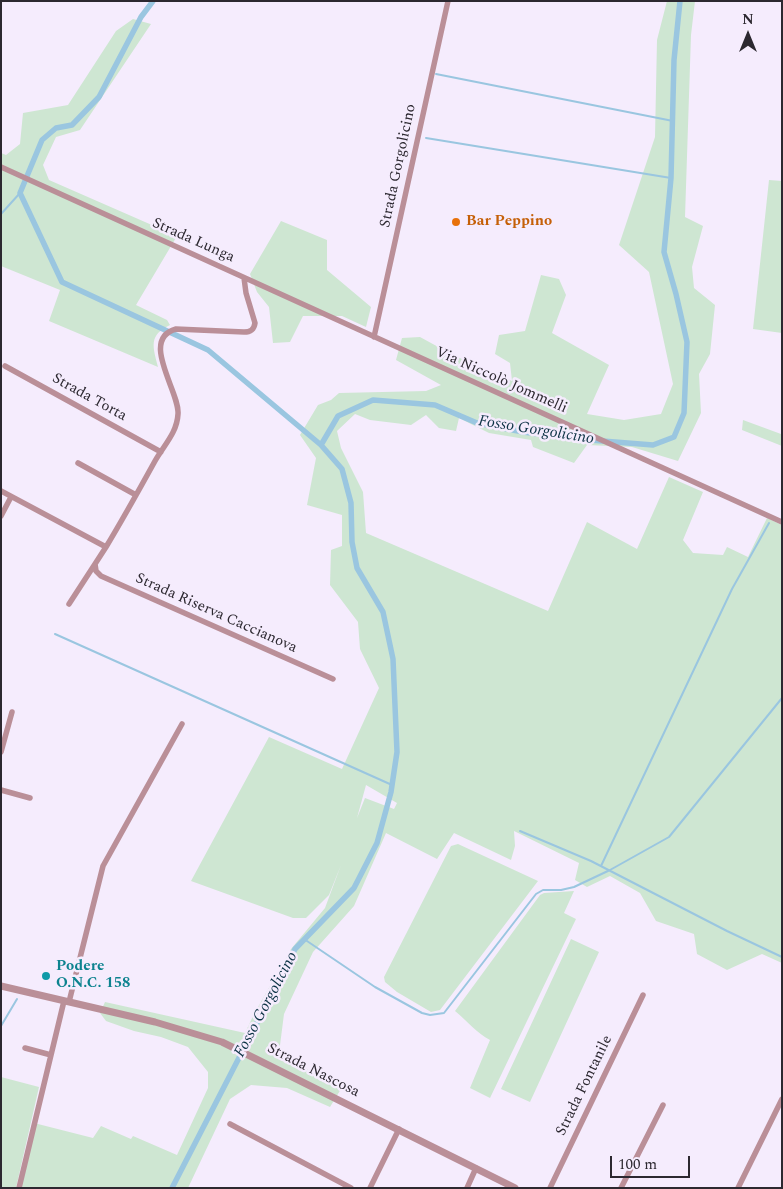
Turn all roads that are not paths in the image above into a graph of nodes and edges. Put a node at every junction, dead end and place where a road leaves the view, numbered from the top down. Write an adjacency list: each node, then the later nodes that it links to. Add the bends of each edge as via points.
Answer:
1 (448, 1): 4 (street, Strada Gorgolicino)
2 (1, 167): 3 (street, Strada Lunga)
3 (244, 278): 4 (street, Strada Lunga); 6 (street, via 255,323 251,331 186,329 173,330 165,336 161,358 177,399 178,414 173,434)
4 (374, 337): 12 (street, Via Niccolò Jommelli)
5 (5, 366): 6 (street, Strada Torta)
6 (161, 452): 9 (street)
7 (78, 463): 9 (street)
8 (1, 491): 10 (street)
9 (136, 494): 13 (street)
10 (11, 497): 11 (street); 13 (street)
11 (1, 516)
12 (782, 522)
13 (106, 547): 14 (street)
14 (95, 564): 15 (street); 16 (street, Strada Riserva Caccianova, via 96,572 104,578)
15 (70, 604)
16 (333, 679)
17 (12, 712): 19 (street)
18 (182, 724): 24 (street, via 103,866)
19 (1, 752)
20 (1, 790): 21 (street)
21 (30, 798)
22 (1, 986): 24 (street, Strada Nascosa)
23 (643, 994): 37 (street, Strada Fontanile)
24 (66, 1001): 26 (street); 30 (street, Strada Nascosa, via 222,1042)
25 (25, 1048): 26 (street)
26 (51, 1055): 32 (street)
27 (782, 1099): 39 (street)
28 (663, 1105): 38 (street)
29 (230, 1124): 33 (street)
30 (398, 1129): 31 (street, Strada Nascosa); 34 (street)
31 (476, 1168): 35 (street); 36 (street, Strada Nascosa)
32 (19, 1188)
33 (350, 1188)
34 (370, 1188)
35 (467, 1188)
36 (515, 1188)
37 (550, 1188)
38 (621, 1188)
39 (738, 1188)

